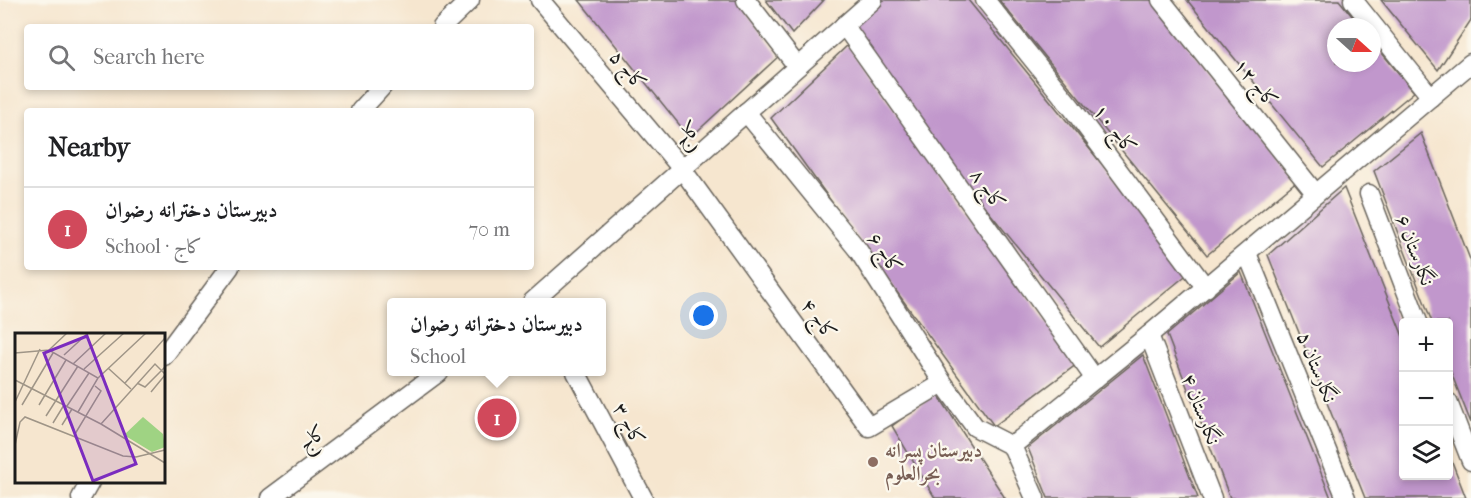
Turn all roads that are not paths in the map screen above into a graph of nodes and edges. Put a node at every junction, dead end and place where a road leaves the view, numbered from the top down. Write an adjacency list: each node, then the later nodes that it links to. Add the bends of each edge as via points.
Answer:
1 (470, 0): 8 (street)
2 (540, 0): 16 (street, کاج ۵)
3 (746, 0): 11 (street)
4 (985, 0): 21 (street, کاج ۱۰, via 1072,108)
5 (1161, 0): 17 (street, کاج ۱۲)
6 (1353, 0): 13 (street)
7 (870, 1): 9 (street, کاج)
8 (445, 24)
9 (844, 25): 11 (street, کاج); 28 (street, کاج ۸)
10 (1471, 63): 13 (street)
11 (797, 66): 15 (street, کاج)
12 (378, 90): 14 (street)
13 (1431, 97): 17 (street)
14 (363, 108)
15 (746, 112): 16 (street, کاج); 29 (street, کاج ۶, via 858,250)
16 (682, 169): 22 (street, کاج); 29 (street, کاج ۴, via 868,427)
17 (1316, 194): 19 (street)
18 (1369, 194): 23 (street, نگارستان ۶)
19 (1247, 253): 21 (street); 39 (street, نگارستان ۵)
20 (228, 270): 25 (street)
21 (1206, 288): 24 (street)
22 (539, 298)
23 (1416, 318)
24 (1149, 335): 28 (street); 38 (street, نگارستان ۴)
25 (165, 355)
26 (434, 376): 35 (street, کاج)
27 (578, 376): 36 (street, کاج ۳)
28 (1095, 379): 31 (street)
29 (943, 383): 31 (street, کاج ۶, via 975,427)
30 (1453, 413): 32 (street)
31 (1012, 446): 37 (street)
32 (1471, 461)
33 (89, 483): 34 (street)
34 (81, 498)
35 (270, 498)
36 (643, 498)
37 (1035, 498)
38 (1212, 498)
39 (1346, 498)

